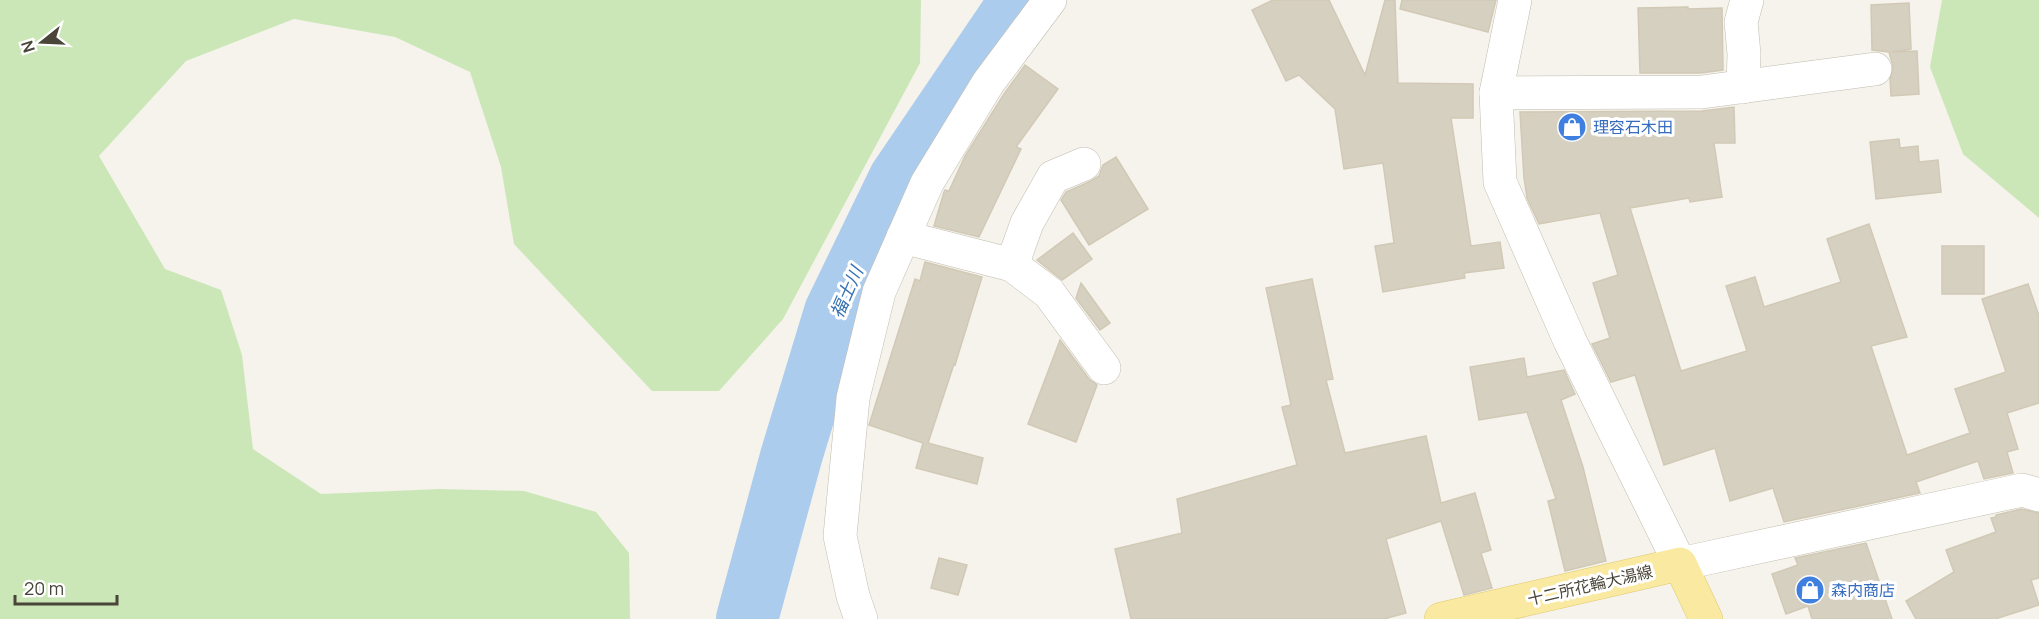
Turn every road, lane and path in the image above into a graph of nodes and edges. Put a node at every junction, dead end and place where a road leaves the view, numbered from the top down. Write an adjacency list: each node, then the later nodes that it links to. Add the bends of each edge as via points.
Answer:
1 (1050, 0): 8 (street, via 988,83 927,183)
2 (1515, 0): 6 (street)
3 (1747, 0): 5 (street, via 1741,22)
4 (1875, 69): 5 (street)
5 (1743, 87): 6 (street, via 1702,92)
6 (1496, 93): 12 (street, via 1500,182 1570,341)
7 (1084, 164): 9 (street, via 1053,177 1027,223)
8 (903, 237): 9 (street); 13 (street, via 879,292 853,398 840,536)
9 (1012, 265): 10 (street, via 1049,293)
10 (1104, 368)
11 (2039, 495): 12 (street, via 2022,489)
12 (1680, 564): 14 (main road, 十二所花輪大湯線); 15 (main road)
13 (861, 619)
14 (1441, 619)
15 (1706, 619)

